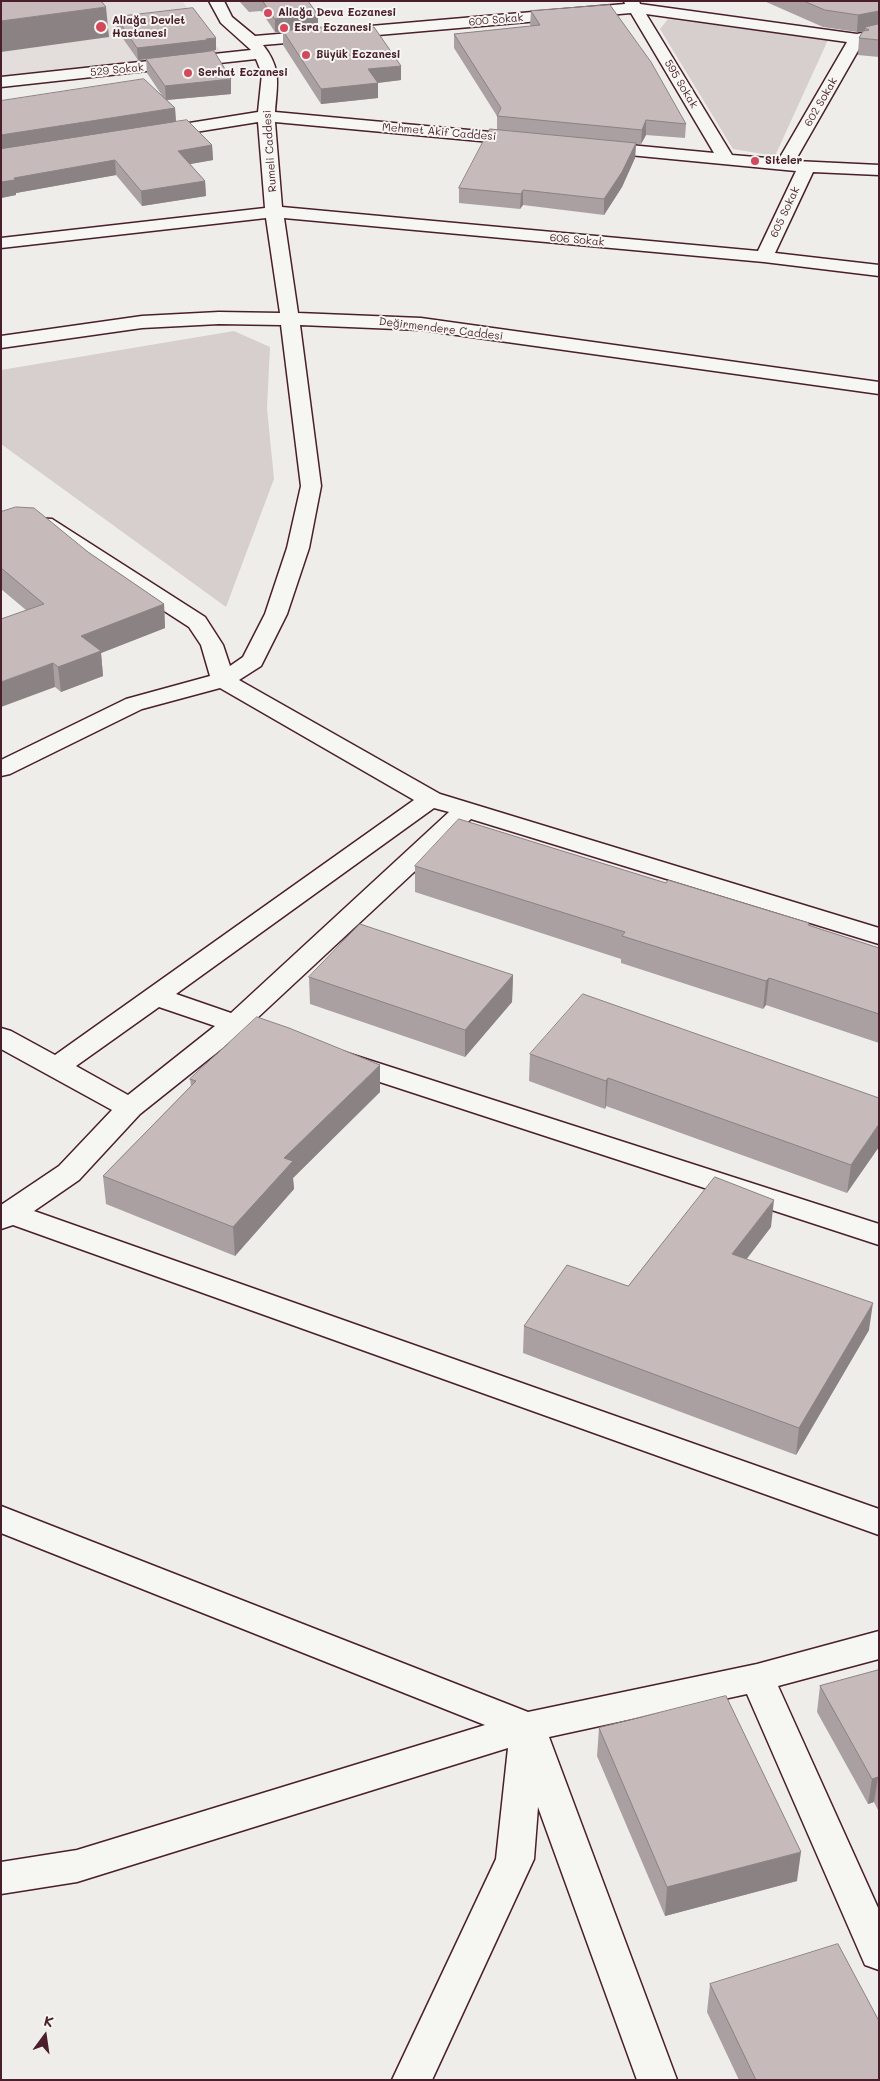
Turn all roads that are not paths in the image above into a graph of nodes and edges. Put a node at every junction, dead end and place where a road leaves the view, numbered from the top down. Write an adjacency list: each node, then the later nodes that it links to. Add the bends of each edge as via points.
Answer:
1 (216, 1): 6 (street, Rumeli Caddesi, via 226,20)
2 (700, 2): 3 (street)
3 (634, 5): 5 (street, 600 Sokak); 6 (street, 600 Sokak); 13 (street, 595 Sokak)
4 (879, 34): 5 (street)
5 (858, 39): 14 (street, 602 Sokak)
6 (252, 41): 7 (street, Rumeli Caddesi)
7 (262, 54): 8 (street, 529 Sokak); 9 (street, Rumeli Caddesi, via 270,74)
8 (1, 82)
9 (266, 116): 10 (street, Mehmet Akif Caddesi); 11 (street, Mehmet Akif Caddesi); 17 (street, Rumeli Caddesi)
10 (144, 135)
11 (544, 142)
12 (582, 146): 13 (street)
13 (726, 159): 14 (street)
14 (784, 165): 15 (street)
15 (806, 167): 16 (street); 19 (street, 605 Sokak)
16 (879, 170)
17 (274, 212): 18 (street, 606 Sokak); 19 (street, 606 Sokak); 21 (street, Rumeli Caddesi)
18 (1, 243)
19 (764, 257): 20 (street, 606 Sokak)
20 (879, 271)
21 (290, 320): 22 (street, Değirmendere Caddesi, via 218,318 142,322); 23 (street, Değirmendere Caddesi, via 420,324); 25 (street, Rumeli Caddesi, via 311,486 298,548 276,614 253,661)
22 (1, 342)
23 (879, 388)
24 (1, 522): 25 (street, via 44,524 196,622 212,645)
25 (223, 680): 26 (street, Rumeli Caddesi, via 134,704); 27 (street)
26 (1, 769)
27 (431, 799): 28 (street); 30 (street)
28 (466, 810): 29 (street); 31 (street)
29 (879, 936)
30 (155, 996): 31 (street); 33 (street)
31 (234, 1025): 34 (street); 36 (street)
32 (1, 1037): 33 (street)
33 (56, 1067): 34 (street)
34 (130, 1108): 35 (street, via 69,1173)
35 (6, 1216): 38 (street)
36 (879, 1235)
37 (1, 1519): 41 (street)
38 (879, 1522)
39 (879, 1645): 40 (street)
40 (757, 1678): 41 (street); 43 (street)
41 (527, 1727): 42 (street, via 77,1866); 44 (street, via 515,1859); 45 (street)
42 (1, 1878)
43 (879, 1952)
44 (412, 2080)
45 (657, 2080)

